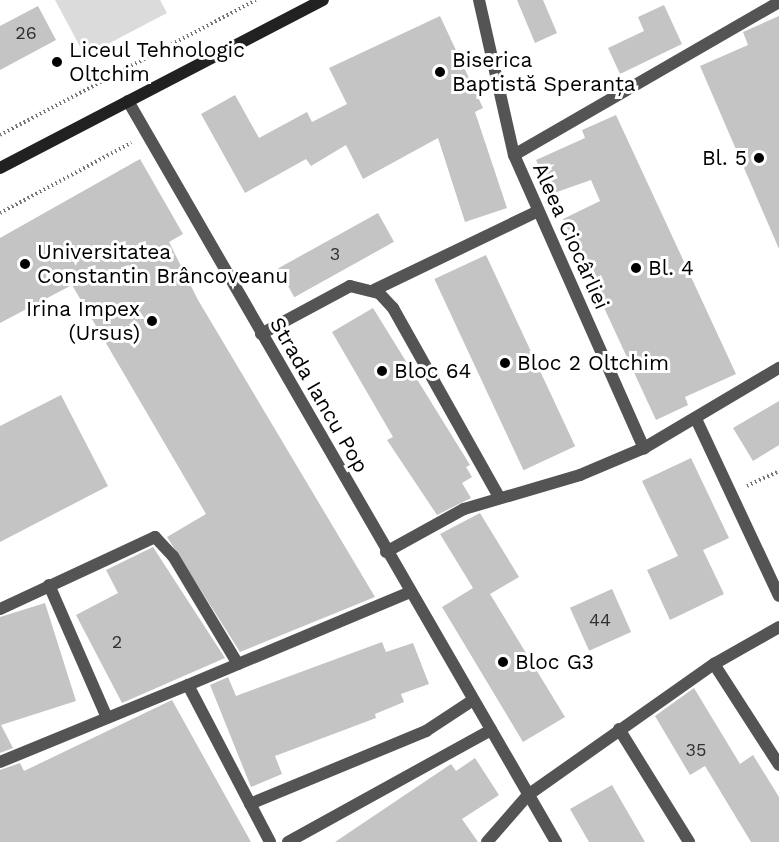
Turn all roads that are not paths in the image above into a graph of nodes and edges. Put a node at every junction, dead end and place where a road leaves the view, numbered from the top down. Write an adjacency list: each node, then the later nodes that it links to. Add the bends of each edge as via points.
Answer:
1 (323, 0): 4 (main road)
2 (479, 0): 5 (street)
3 (779, 2): 5 (street, Aleea Ciocârliei)
4 (128, 101): 6 (main road); 9 (street, Strada Iancu Pop)
5 (514, 155): 7 (street, Aleea Ciocârliei)
6 (0, 168)
7 (538, 211): 8 (street); 12 (street, Aleea Ciocârliei)
8 (374, 290): 9 (street, via 350,286); 13 (street, via 393,308)
9 (261, 334): 14 (street, Strada Iancu Pop)
10 (779, 368): 11 (street)
11 (697, 421): 12 (street); 17 (street)
12 (644, 448): 13 (street, via 580,475)
13 (499, 497): 14 (street, via 422,529)
14 (386, 552): 16 (street, Strada Iancu Pop)
15 (49, 585): 18 (street); 20 (street, via 155,537 173,556); 24 (street)
16 (410, 592): 20 (street); 23 (street, Strada Iancu Pop)
17 (779, 596)
18 (0, 609)
19 (779, 627): 21 (street)
20 (238, 664): 22 (street)
21 (714, 664): 25 (street); 27 (street)
22 (188, 685): 24 (street); 31 (street)
23 (473, 700): 26 (street, Strada Iancu Pop); 31 (street, via 426,731)
24 (107, 718): 28 (street)
25 (619, 729): 30 (street); 36 (street)
26 (491, 730): 30 (street, Strada Iancu Pop); 33 (street)
27 (774, 749): 29 (street)
28 (0, 762)
29 (779, 765)
30 (528, 795): 34 (street); 35 (street, Strada Iancu Pop)
31 (250, 804): 32 (street)
32 (270, 842)
33 (288, 842)
34 (487, 842)
35 (556, 842)
36 (688, 842)

